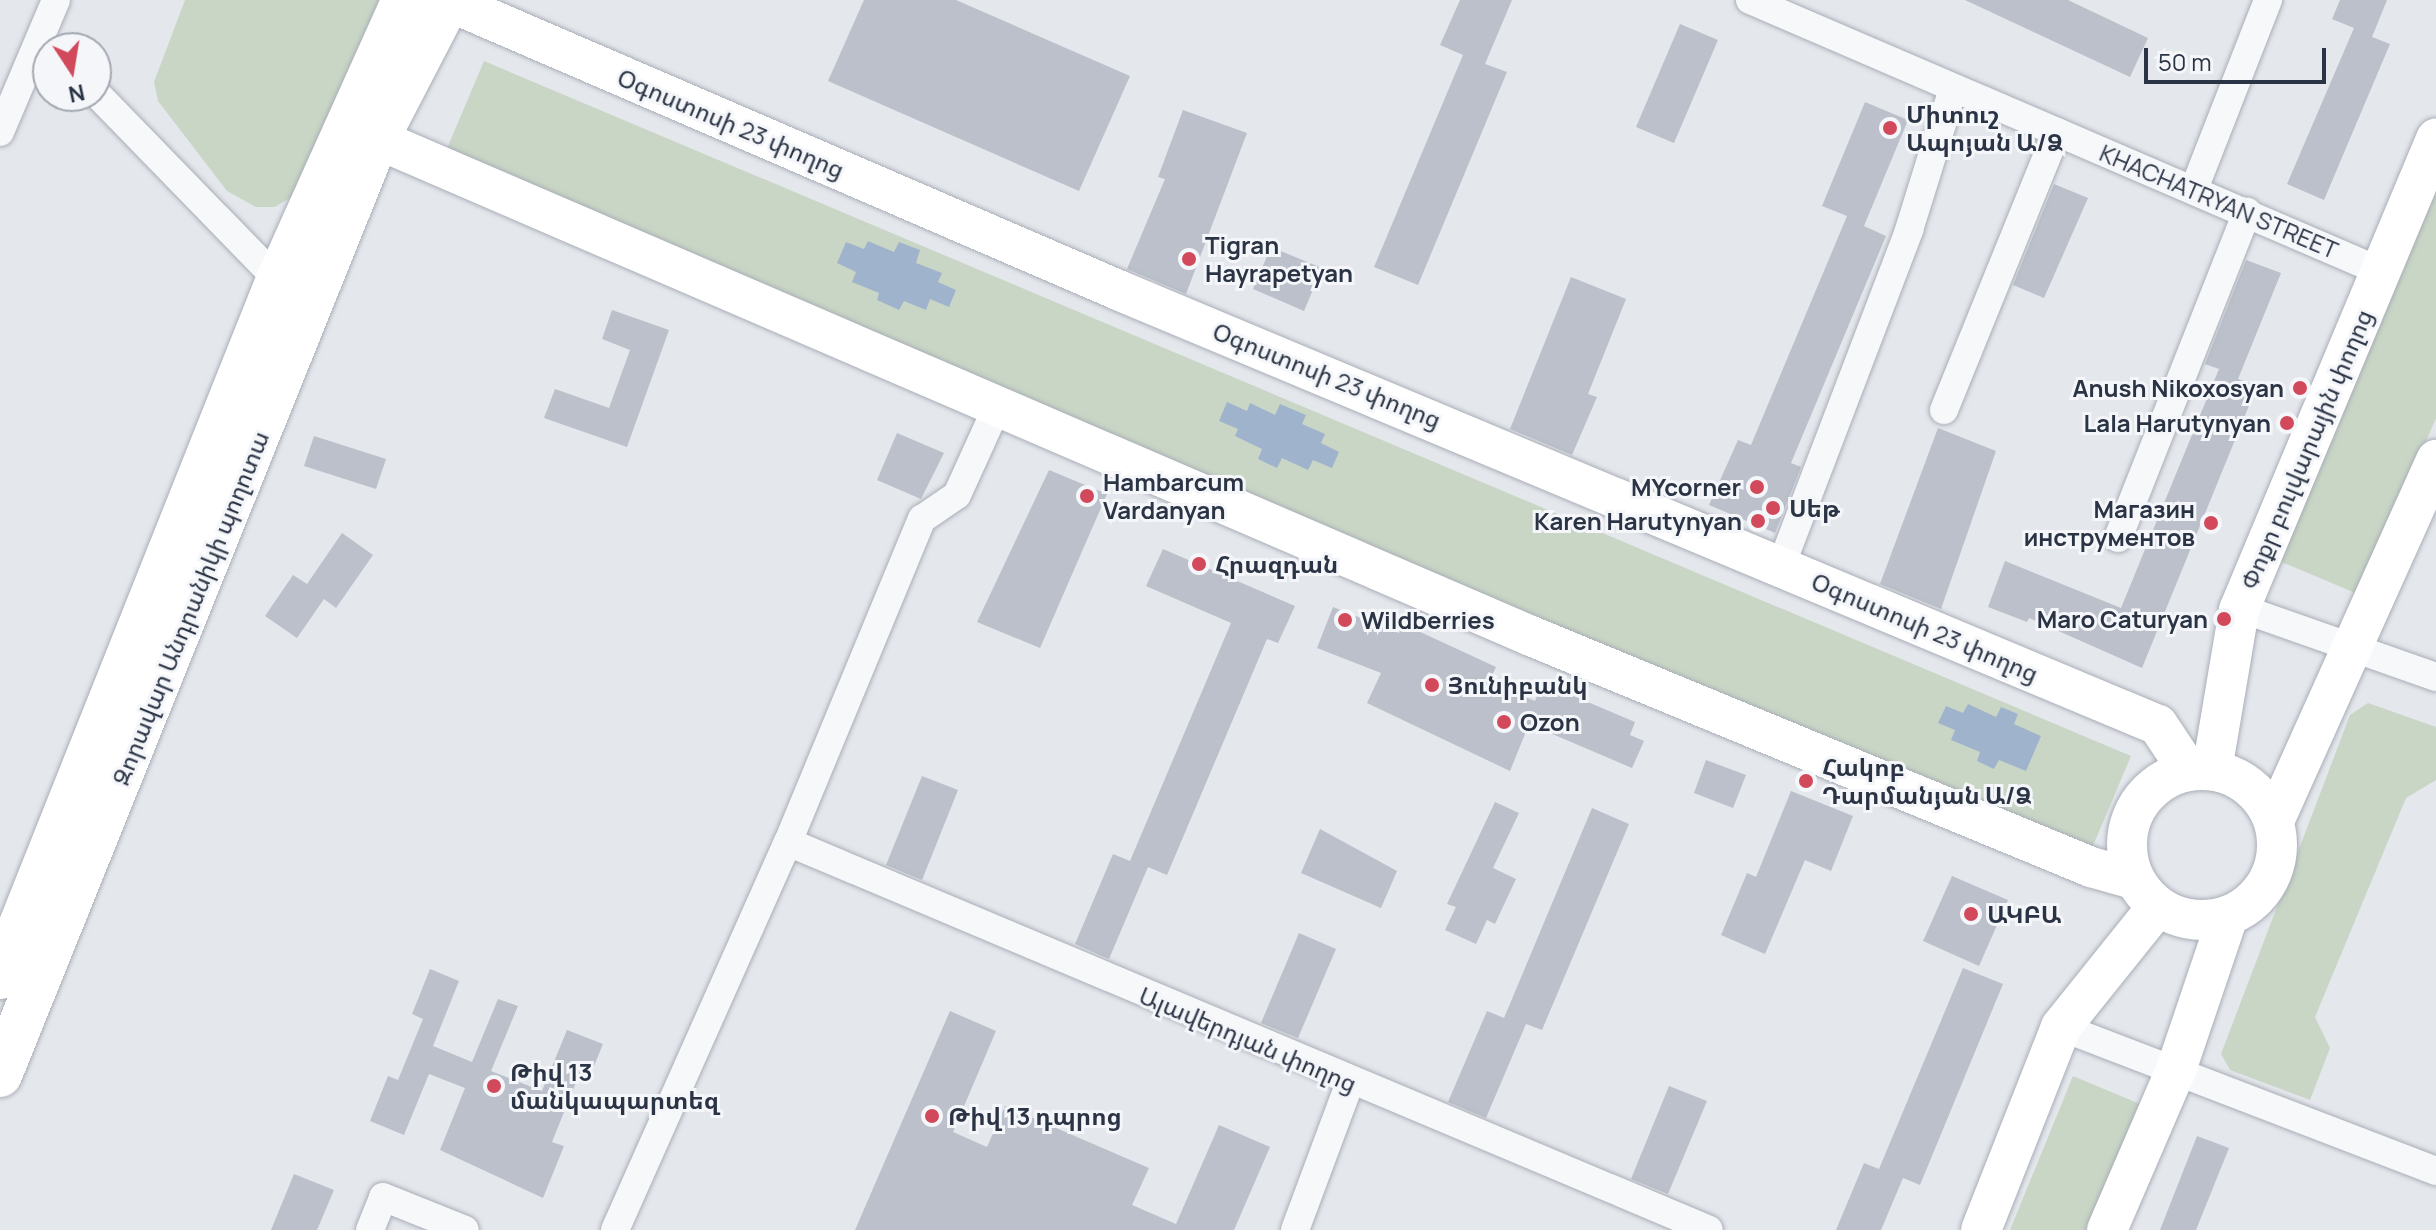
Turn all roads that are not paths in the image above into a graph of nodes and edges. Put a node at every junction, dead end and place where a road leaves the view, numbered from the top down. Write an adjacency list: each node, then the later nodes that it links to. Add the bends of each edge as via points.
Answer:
1 (56, 0): 7 (street)
2 (404, 0): 12 (main road, Զորավար Անդրանիկի պողոտա)
3 (448, 0): 12 (main road, Զորավար Անդրանիկի պողոտա); 23 (street, Օգոստոսի 23 փողոց, via 1118,290)
4 (1750, 0): 6 (street, KHACHATRYAN STREET)
5 (2268, 0): 15 (street)
6 (1809, 11): 9 (street, KHACHATRYAN STREET)
7 (48, 32)
8 (32, 69): 11 (street)
9 (1953, 89): 13 (street, KHACHATRYAN STREET); 23 (street, via 1909,230)
10 (112, 109): 18 (street)
11 (0, 132)
12 (361, 132): 18 (main road, Զորավար Անդրանիկի պողոտա); 19 (street); 35 (main road, Զորավար Անդրանիկի պողոտա)
13 (2057, 132): 15 (street, KHACHATRYAN STREET); 20 (street)
14 (2436, 139): 17 (street, Փոքր բուլվարային փողոց)
15 (2194, 189): 16 (street, KHACHATRYAN STREET)
16 (2247, 212): 17 (street, KHACHATRYAN STREET); 22 (street)
17 (2380, 271): 24 (street, Փոքր բուլվարային փողոց)
18 (278, 280): 32 (main road, Զորավար Անդրանիկի պողոտա)
19 (997, 407): 29 (street, via 957,495 922,519); 30 (street)
20 (1944, 410)
21 (2436, 460): 25 (street)
22 (2118, 538)
23 (1781, 566): 27 (street, Օգոստոսի 23 փողոց, via 2158,725)
24 (2240, 608): 25 (street); 27 (street, Փոքր բուլվարային փողոց)
25 (2356, 647): 26 (street); 28 (street)
26 (2436, 677)
27 (2200, 770): 28 (street, via 2250,787); 30 (street, via 2161,781 2139,802 2127,829)
28 (2274, 821): 31 (street, via 2278,850 2270,878 2253,901)
29 (788, 842): 36 (street, Ալավերդյան փողոց); 40 (street)
30 (2145, 893): 31 (street, via 2192,920); 33 (street)
31 (2228, 916): 34 (street)
32 (0, 977)
33 (2061, 1027): 34 (street); 43 (street)
34 (2176, 1070): 37 (street); 44 (street)
35 (0, 1075)
36 (1350, 1082): 41 (street); 42 (street, Ալավերդյան փողոց)
37 (2436, 1171)
38 (370, 1230): 39 (street, via 383,1197)
39 (465, 1230)
40 (615, 1230)
41 (1295, 1230)
42 (1709, 1230)
43 (1981, 1230)
44 (2107, 1230)

